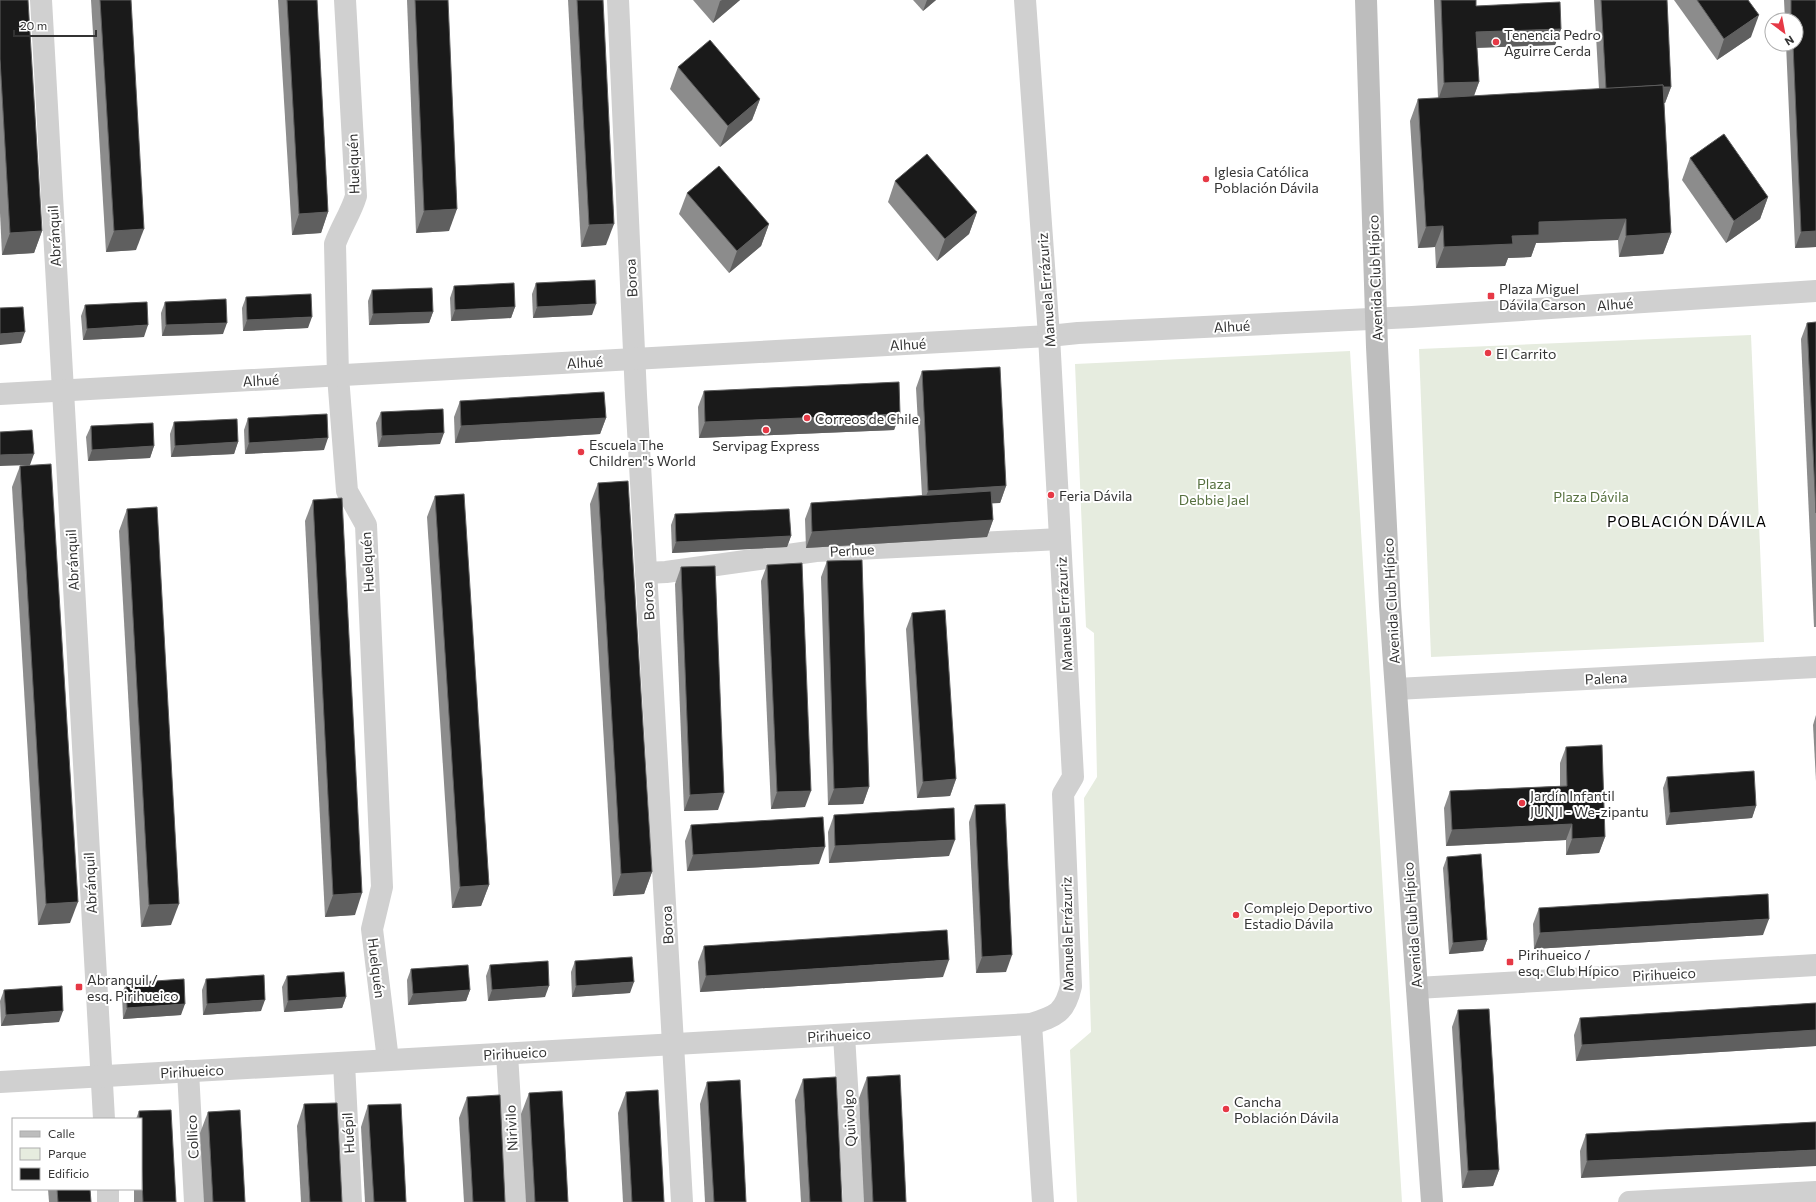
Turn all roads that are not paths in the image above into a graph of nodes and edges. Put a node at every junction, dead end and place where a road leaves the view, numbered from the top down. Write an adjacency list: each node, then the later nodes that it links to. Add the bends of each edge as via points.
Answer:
1 (41, 0): 11 (street, Abránquil)
2 (345, 0): 10 (street, Huelquén, via 356,196 352,211 343,224 335,244)
3 (618, 0): 9 (street, Boroa)
4 (1025, 0): 8 (street, Manuela Errázuriz)
5 (1366, 0): 7 (street, Avenida Club Hípico)
6 (1816, 291): 7 (street, Alhué)
7 (1376, 319): 8 (street, Alhué); 16 (street, Avenida Club Hípico)
8 (1049, 336): 9 (street, Alhué); 13 (street, Manuela Errázuriz)
9 (634, 360): 10 (street, Alhué); 14 (street, Boroa)
10 (338, 376): 11 (street, Alhué); 23 (street, Huelquén, via 347,491 366,525 382,887 372,929)
11 (63, 391): 12 (street, Alhué); 26 (street, Abránquil)
12 (0, 394)
13 (1060, 539): 14 (street, Perhue, via 816,552); 19 (street, Manuela Errázuriz, via 1073,777 1063,794 1071,986 1068,1000 1059,1013)
14 (646, 573): 21 (street, Boroa)
15 (1816, 667): 16 (street, Palena)
16 (1396, 689): 18 (street, Avenida Club Hípico)
17 (1816, 965): 18 (street, Pirihueico)
18 (1417, 988): 38 (street, Avenida Club Hípico)
19 (1031, 1024): 20 (street, Pirihueico); 37 (street)
20 (844, 1035): 21 (street, Pirihueico); 36 (street, Quivolgo)
21 (674, 1044): 22 (street, Pirihueico); 35 (street, Boroa)
22 (507, 1054): 23 (street, Pirihueico); 34 (street, Nirivilo)
23 (388, 1060): 24 (street, Pirihueico)
24 (344, 1063): 25 (street, Pirihueico); 33 (street, Huépil)
25 (188, 1072): 26 (street, Pirihueico); 32 (street, Collico)
26 (101, 1077): 27 (street, Pirihueico); 28 (street, Abránquil)
27 (0, 1082)
28 (104, 1118)
29 (108, 1190): 31 (street)
30 (1816, 1192): 39 (street)
31 (108, 1202)
32 (195, 1202)
33 (351, 1202)
34 (516, 1202)
35 (682, 1202)
36 (854, 1202)
37 (1044, 1202)
38 (1432, 1202)
39 (1629, 1202)

